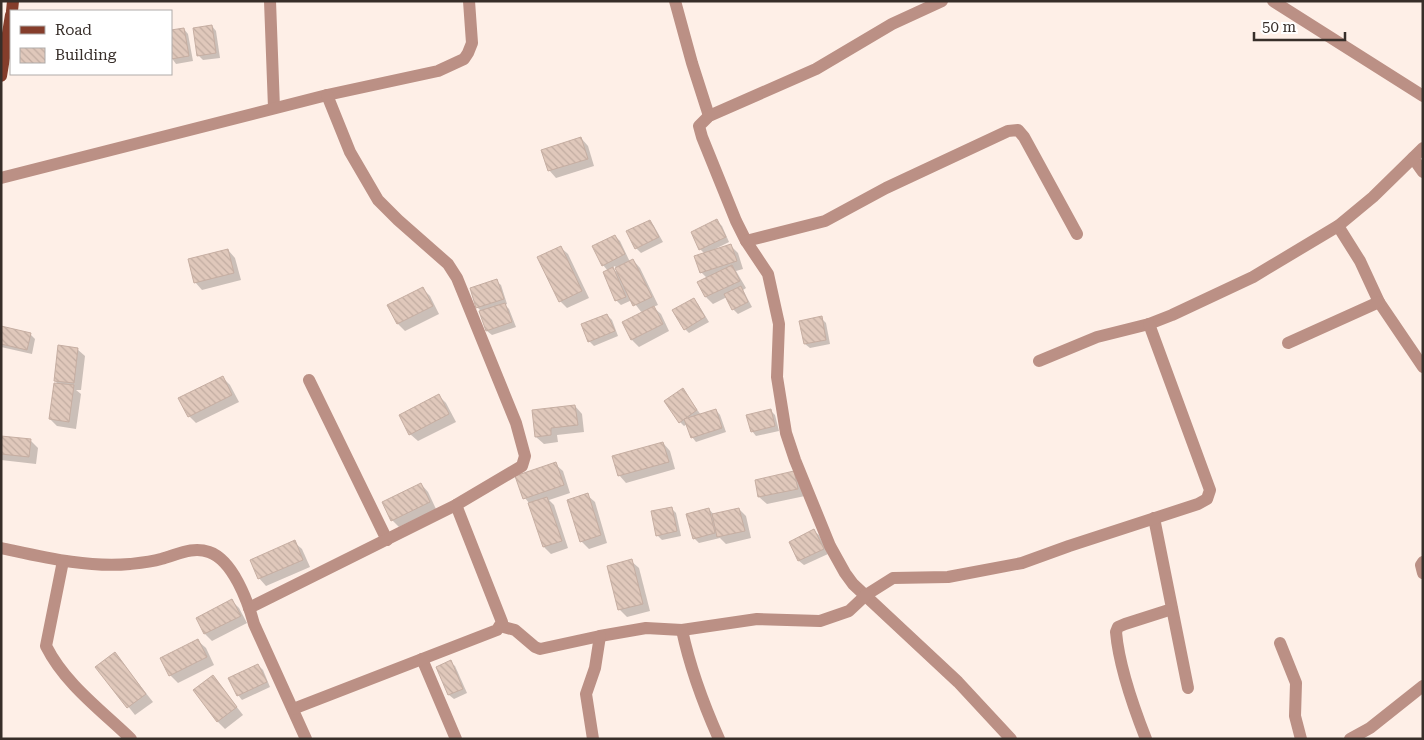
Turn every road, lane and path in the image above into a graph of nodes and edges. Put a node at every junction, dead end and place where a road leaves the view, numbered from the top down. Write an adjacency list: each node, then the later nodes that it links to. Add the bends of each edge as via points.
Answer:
1 (270, 1): 10 (street)
2 (469, 1): 9 (street, via 472,43 464,59 438,71)
3 (675, 1): 11 (street)
4 (942, 1): 11 (street, via 892,24 816,69)
5 (1273, 1): 8 (street)
6 (10, 21): 7 (main road)
7 (1, 76)
8 (1420, 89)
9 (327, 95): 10 (street); 25 (street, via 350,152 378,200 448,264 457,278 516,423 525,456 522,466)
10 (274, 108): 15 (street)
11 (709, 116): 18 (street, via 699,126 702,137)
12 (1423, 148): 13 (street)
13 (1413, 158): 14 (street); 16 (street)
14 (1423, 172)
15 (1, 178)
16 (1338, 226): 19 (street); 20 (street, via 1253,277)
17 (1077, 234): 18 (street, via 1024,137 1018,130 1008,130 825,221)
18 (746, 241): 32 (street, via 768,274 779,324 777,376 786,433 795,460 830,546 853,584)
19 (1380, 302): 21 (street); 23 (street)
20 (1149, 324): 22 (street, via 1097,337); 26 (street, via 1210,490 1207,499 1198,504)
21 (1288, 343)
22 (1039, 361)
23 (1423, 367)
24 (310, 380): 27 (street)
25 (456, 505): 27 (street); 35 (street, via 502,622)
26 (1154, 518): 32 (street, via 1022,563 948,577 893,578); 34 (street)
27 (387, 540): 33 (street)
28 (1, 548): 29 (street)
29 (62, 561): 33 (street, via 130,564 160,560 193,549 210,552 221,559 236,578); 44 (street, via 46,646 64,674)
30 (1423, 562): 31 (street)
31 (1423, 574)
32 (866, 595): 36 (street, via 850,611 820,620 757,619); 49 (street, via 958,682)
33 (250, 608): 42 (street, via 254,624)
34 (1172, 609): 41 (street); 50 (street, via 1124,624 1116,632)
35 (500, 626): 37 (street, via 521,633 540,648); 39 (street, via 497,630)
36 (682, 630): 37 (street, via 646,628); 48 (street, via 687,654)
37 (600, 636): 47 (street, via 595,668 586,694)
38 (1280, 643): 51 (street, via 1296,683 1295,716)
39 (422, 659): 42 (street); 46 (street)
40 (1423, 686): 43 (street)
41 (1188, 688)
42 (293, 709): 45 (street)
43 (1373, 734): 52 (street)
44 (131, 739)
45 (306, 739)
46 (456, 739)
47 (593, 739)
48 (718, 739)
49 (1011, 739)
50 (1146, 739)
51 (1301, 739)
52 (1350, 739)

